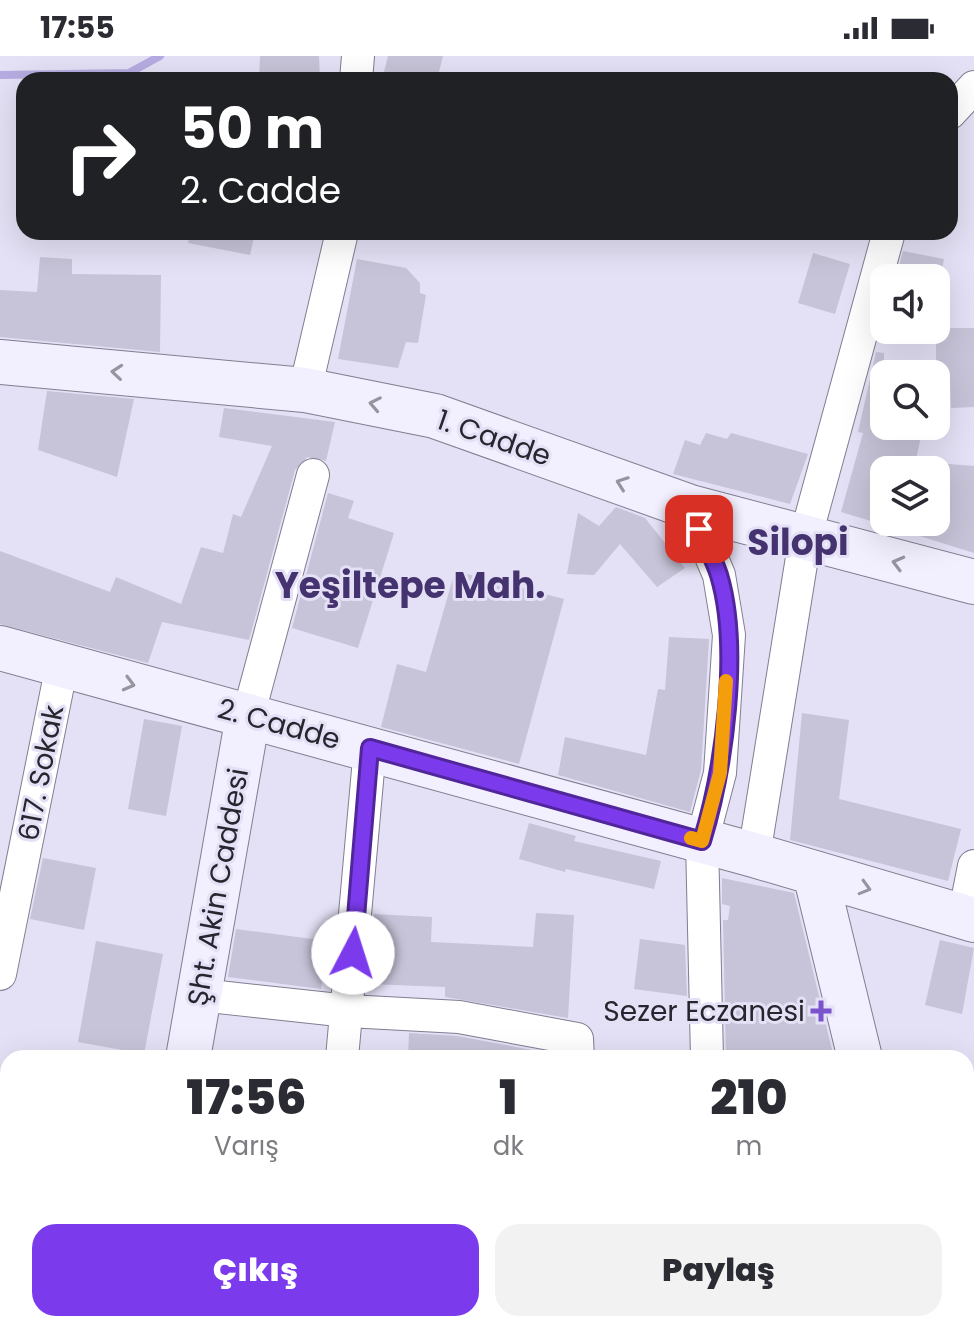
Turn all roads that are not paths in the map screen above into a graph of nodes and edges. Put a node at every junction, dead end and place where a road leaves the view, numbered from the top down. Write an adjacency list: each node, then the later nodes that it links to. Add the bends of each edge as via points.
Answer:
1 (974, 87): 2 (street)
2 (958, 104)
3 (340, 240): 6 (street)
4 (887, 240): 9 (street)
5 (0, 362): 6 (street, 1. Cadde, one-way to 5)
6 (305, 390): 8 (street, 1. Cadde, one-way to 6, via 435,416)
7 (313, 475): 13 (street)
8 (690, 507): 9 (street, 1. Cadde); 15 (street, via 719,575 729,635 720,773)
9 (805, 539): 10 (street, 1. Cadde, one-way to 9); 16 (street)
10 (974, 582)
11 (0, 648): 12 (street, 2. Cadde)
12 (62, 665): 13 (street, 2. Cadde, one-way to 13); 20 (street, 617. Sokak)
13 (248, 716): 14 (street, 2. Cadde); 21 (street, Şht. Akin Caddesi)
14 (370, 748): 15 (street, 2. Cadde); 22 (street)
15 (702, 841): 16 (street, 2. Cadde); 26 (street)
16 (754, 855): 18 (street, 2. Cadde)
17 (974, 866): 19 (street)
18 (815, 873): 19 (street, 2. Cadde, one-way to 19); 27 (street)
19 (969, 918)
20 (0, 974)
21 (200, 995): 22 (street); 23 (street, Şht. Akin Caddesi)
22 (348, 1011): 24 (street); 25 (street, via 459,1017 577,1039)
23 (190, 1050)
24 (343, 1050)
25 (578, 1050)
26 (707, 1050)
27 (858, 1050)

